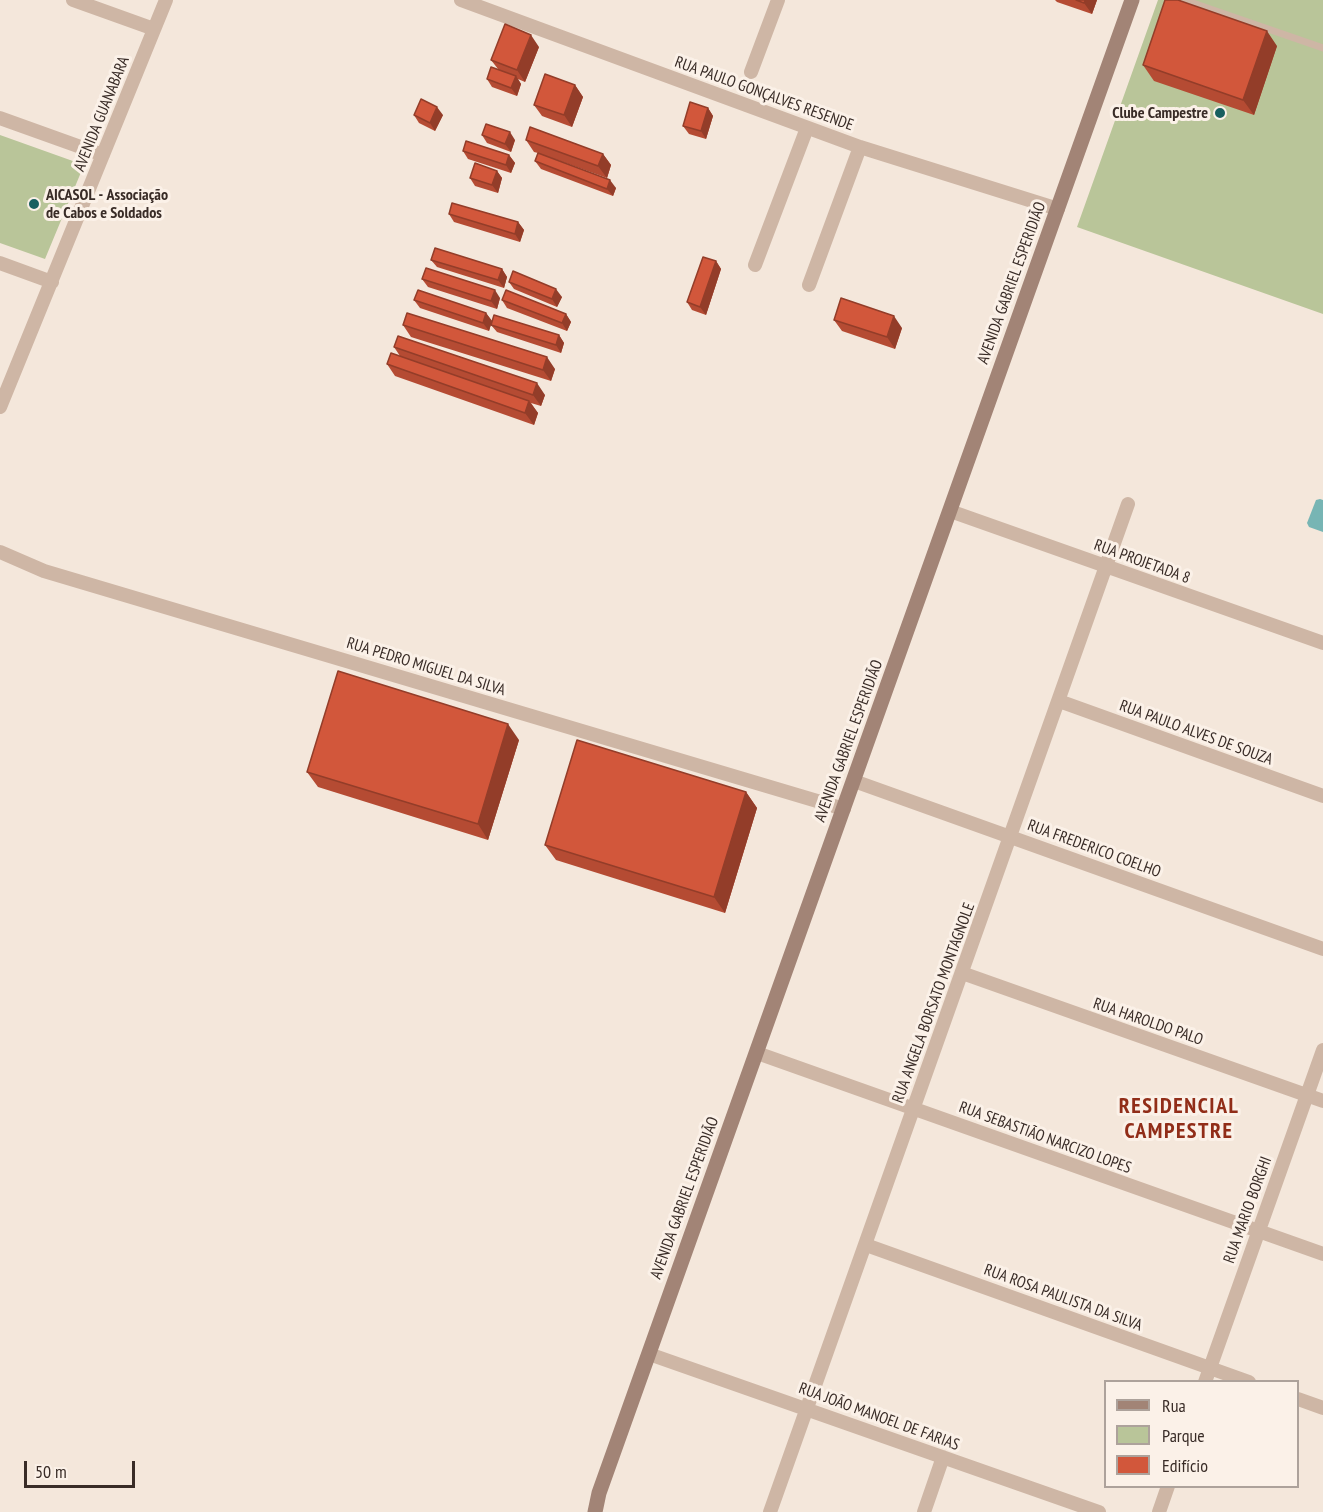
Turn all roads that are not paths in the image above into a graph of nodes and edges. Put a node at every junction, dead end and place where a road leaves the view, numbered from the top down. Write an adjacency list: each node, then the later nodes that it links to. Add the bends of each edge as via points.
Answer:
1 (73, 0): 7 (street)
2 (166, 0): 7 (street, AVENIDA GUANABARA)
3 (461, 0): 11 (street, RUA PAULO GONÇALVES RESENDE)
4 (778, 0): 9 (street)
5 (1132, 0): 14 (main road, AVENIDA GABRIEL ESPERIDIÃO)
6 (1184, 0): 8 (lane)
7 (154, 29): 13 (street, AVENIDA GUANABARA)
8 (1323, 48)
9 (751, 72)
10 (0, 118): 13 (street)
11 (807, 128): 12 (street, RUA PAULO GONÇALVES RESENDE); 16 (street)
12 (860, 147): 14 (street, RUA PAULO GONÇALVES RESENDE); 18 (street)
13 (103, 155): 17 (street, AVENIDA GUANABARA)
14 (1058, 209): 21 (main road, AVENIDA GABRIEL ESPERIDIÃO)
15 (0, 263): 17 (street)
16 (755, 265)
17 (52, 282): 19 (street, AVENIDA GUANABARA)
18 (809, 285)
19 (0, 405)
20 (1128, 504): 23 (street, RUA ANGELA BORSATO MONTAGNOLE)
21 (950, 511): 23 (street, RUA PROJETADA 8); 26 (main road, AVENIDA GABRIEL ESPERIDIÃO)
22 (0, 552): 28 (street, RUA PEDRO MIGUEL DA SILVA, via 44,571)
23 (1106, 567): 24 (street, RUA PROJETADA 8); 25 (street, RUA ANGELA BORSATO MONTAGNOLE)
24 (1323, 644)
25 (1059, 701): 27 (street, RUA PAULO ALVES DE SOUZA); 29 (street, RUA ANGELA BORSATO MONTAGNOLE)
26 (854, 782): 28 (main road, AVENIDA GABRIEL ESPERIDIÃO); 29 (street, RUA FREDERICO COELHO)
27 (1323, 796)
28 (843, 809): 33 (main road, AVENIDA GABRIEL ESPERIDIÃO)
29 (1010, 837): 30 (street, RUA FREDERICO COELHO); 31 (street, RUA ANGELA BORSATO MONTAGNOLE)
30 (1323, 948)
31 (962, 973): 34 (street, RUA HAROLDO PALO); 36 (street, RUA ANGELA BORSATO MONTAGNOLE)
32 (1323, 1050): 34 (street, RUA MARIO BORGHI)
33 (756, 1053): 36 (street, RUA SEBASTIÃO NARCIZO LOPES); 40 (main road, AVENIDA GABRIEL ESPERIDIÃO)
34 (1307, 1095): 35 (street, RUA HAROLDO PALO); 37 (street, RUA MARIO BORGHI)
35 (1323, 1101)
36 (914, 1109): 37 (street, RUA SEBASTIÃO NARCIZO LOPES); 38 (street, RUA ANGELA BORSATO MONTAGNOLE)
37 (1259, 1231): 39 (street, RUA SEBASTIÃO NARCIZO LOPES); 41 (street, RUA MARIO BORGHI)
38 (866, 1245): 41 (street, RUA ROSA PAULISTA DA SILVA); 46 (street, RUA ANGELA BORSATO MONTAGNOLE)
39 (1323, 1254)
40 (649, 1354): 46 (street, RUA JOÃO MANOEL DE FARIAS); 49 (main road, AVENIDA GABRIEL ESPERIDIÃO)
41 (1210, 1367): 42 (street, RUA MARIO BORGHI); 43 (street, RUA ROSA PAULISTA DA SILVA)
42 (1206, 1380)
43 (1244, 1380)
44 (1299, 1399): 45 (street)
45 (1323, 1408)
46 (807, 1409): 47 (street, RUA JOÃO MANOEL DE FARIAS); 53 (street, RUA ANGELA BORSATO MONTAGNOLE)
47 (943, 1457): 50 (street, RUA JOÃO MANOEL DE FARIAS); 54 (street)
48 (1167, 1488): 56 (street)
49 (599, 1493): 51 (main road, AVENIDA GABRIEL ESPERIDIÃO); 52 (main road, AVENIDA GABRIEL ESPERIDIÃO)
50 (1078, 1508): 55 (street, RUA JOÃO MANOEL DE FARIAS)
51 (588, 1512)
52 (595, 1512)
53 (770, 1512)
54 (924, 1512)
55 (1099, 1512)
56 (1159, 1512)

